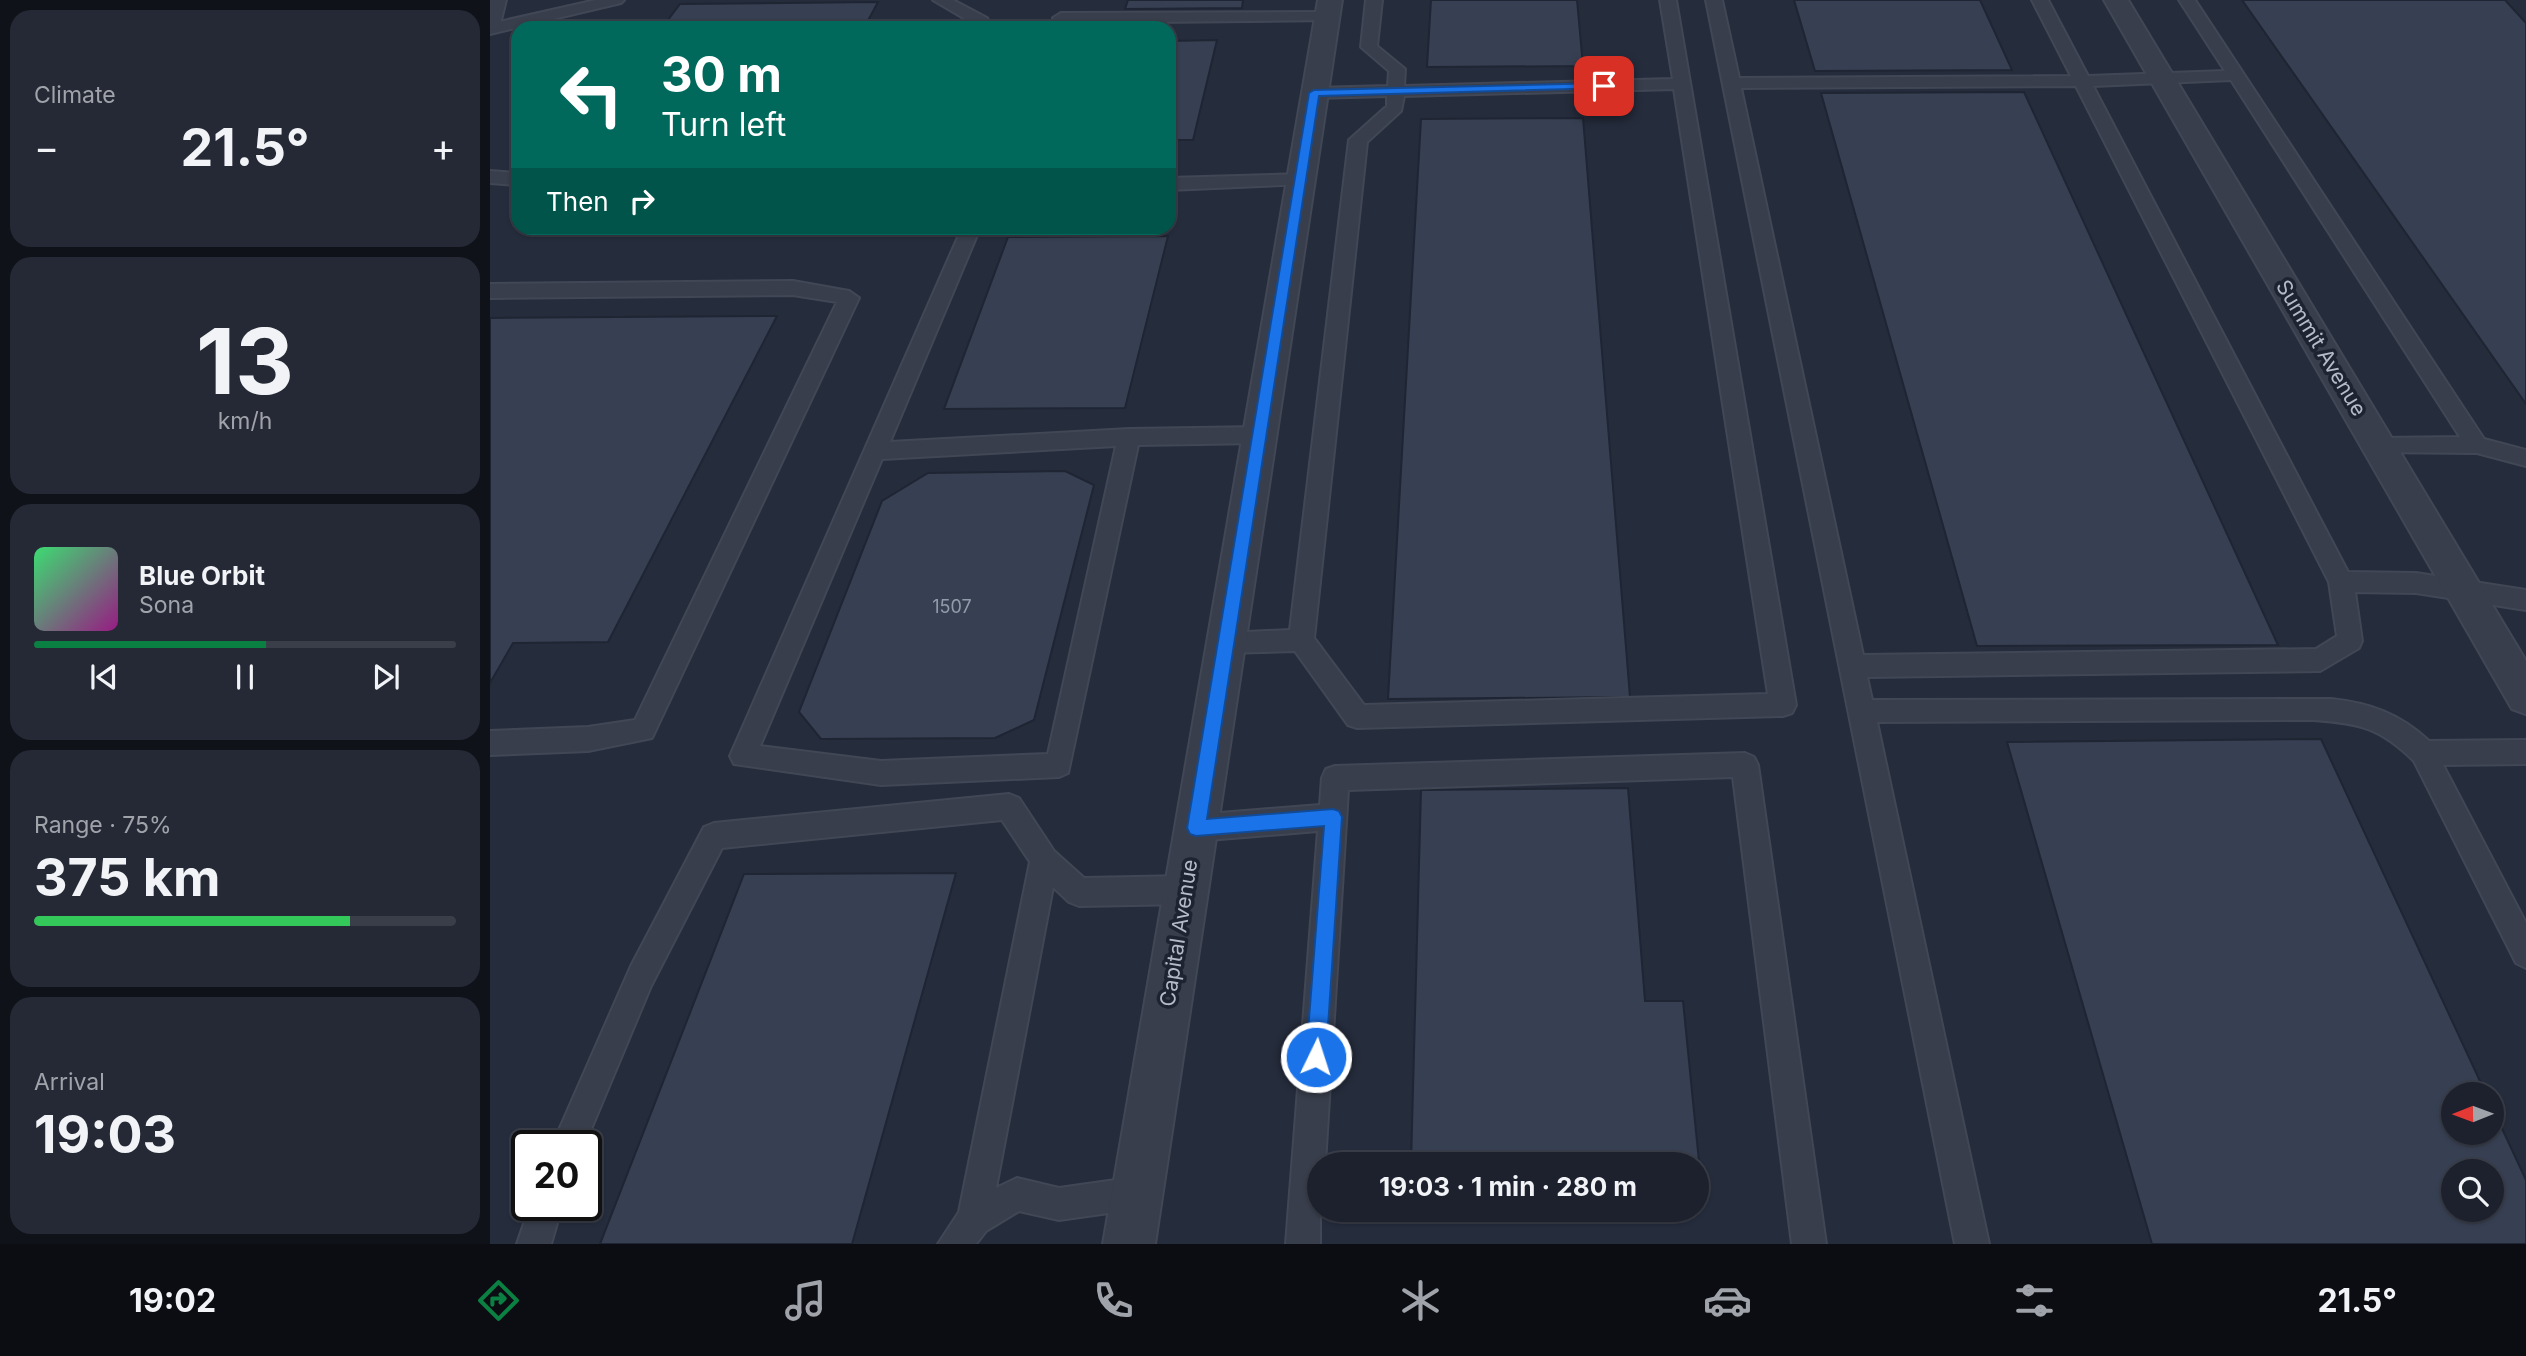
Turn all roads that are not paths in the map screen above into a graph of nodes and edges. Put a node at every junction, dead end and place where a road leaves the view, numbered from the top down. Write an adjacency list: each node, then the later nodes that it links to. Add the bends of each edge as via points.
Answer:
1 (494, 0): 18 (street)
2 (616, 0): 11 (lane)
3 (941, 0): 15 (lane)
4 (1069, 0): 16 (lane)
5 (1374, 0): 26 (lane, via 1369,47 1397,69)
6 (1668, 0): 25 (lane)
7 (1714, 0): 24 (lane)
8 (2040, 0): 23 (lane)
9 (2116, 0): 22 (street, Summit Avenue)
10 (2187, 0): 21 (lane)
11 (591, 6): 13 (lane); 14 (lane)
12 (1328, 9): 17 (lane); 27 (street, Capital Avenue)
13 (525, 21)
14 (588, 21)
15 (981, 21)
16 (1060, 21)
17 (1097, 21)
18 (490, 22)
19 (511, 24): 20 (lane)
20 (490, 29)
21 (2236, 75): 22 (lane); 36 (lane)
22 (2162, 78): 23 (lane); 37 (street, Summit Avenue)
23 (2082, 80): 24 (lane); 40 (lane)
24 (1731, 83): 45 (lane)
25 (1682, 84): 26 (lane); 43 (lane, via 1783,705 1357,717)
26 (1396, 91): 27 (lane); 43 (lane, via 1395,107 1358,140)
27 (1314, 93): 30 (street, Capital Avenue)
28 (490, 177): 29 (lane)
29 (511, 178)
30 (1301, 180): 31 (lane); 34 (street, Capital Avenue)
31 (1176, 184)
32 (968, 235): 38 (lane)
33 (490, 291): 48 (lane, via 793,288 849,298 643,730 588,739)
34 (1260, 435): 35 (lane); 44 (street, Capital Avenue)
35 (1129, 437): 38 (lane); 38 (lane, via 1059,765 881,773 743,756)
36 (2477, 445): 37 (lane); 39 (lane)
37 (2379, 446): 41 (street, Summit Avenue)
38 (874, 452)
39 (2526, 458)
40 (2341, 582): 41 (lane, via 2416,583); 45 (lane, via 2350,641 2320,660)
41 (2464, 592): 42 (lane); 46 (street, Summit Avenue)
42 (2526, 600)
43 (1301, 640): 44 (lane)
44 (1226, 643): 52 (street, Capital Avenue)
45 (1853, 666): 47 (lane)
46 (2526, 697)
47 (1862, 711): 50 (lane, via 2354,711 2398,727); 64 (lane)
48 (490, 743)
49 (2526, 752): 50 (lane)
50 (2423, 753): 55 (lane)
51 (1333, 817): 52 (lane); 62 (lane); 63 (lane, via 1335,778 1745,765)
52 (1196, 828): 54 (street, Capital Avenue)
53 (1044, 860): 54 (lane, via 1079,892); 56 (lane, via 1009,807 714,836 640,976); 59 (lane)
54 (1186, 890): 57 (street, Capital Avenue)
55 (2526, 953)
56 (575, 1130)
57 (1137, 1193): 59 (lane, via 1059,1204 1017,1194); 61 (street, Capital Avenue)
58 (541, 1221): 60 (lane)
59 (964, 1232)
60 (534, 1244)
61 (1129, 1244)
62 (1303, 1244)
63 (1809, 1244)
64 (1972, 1244)

